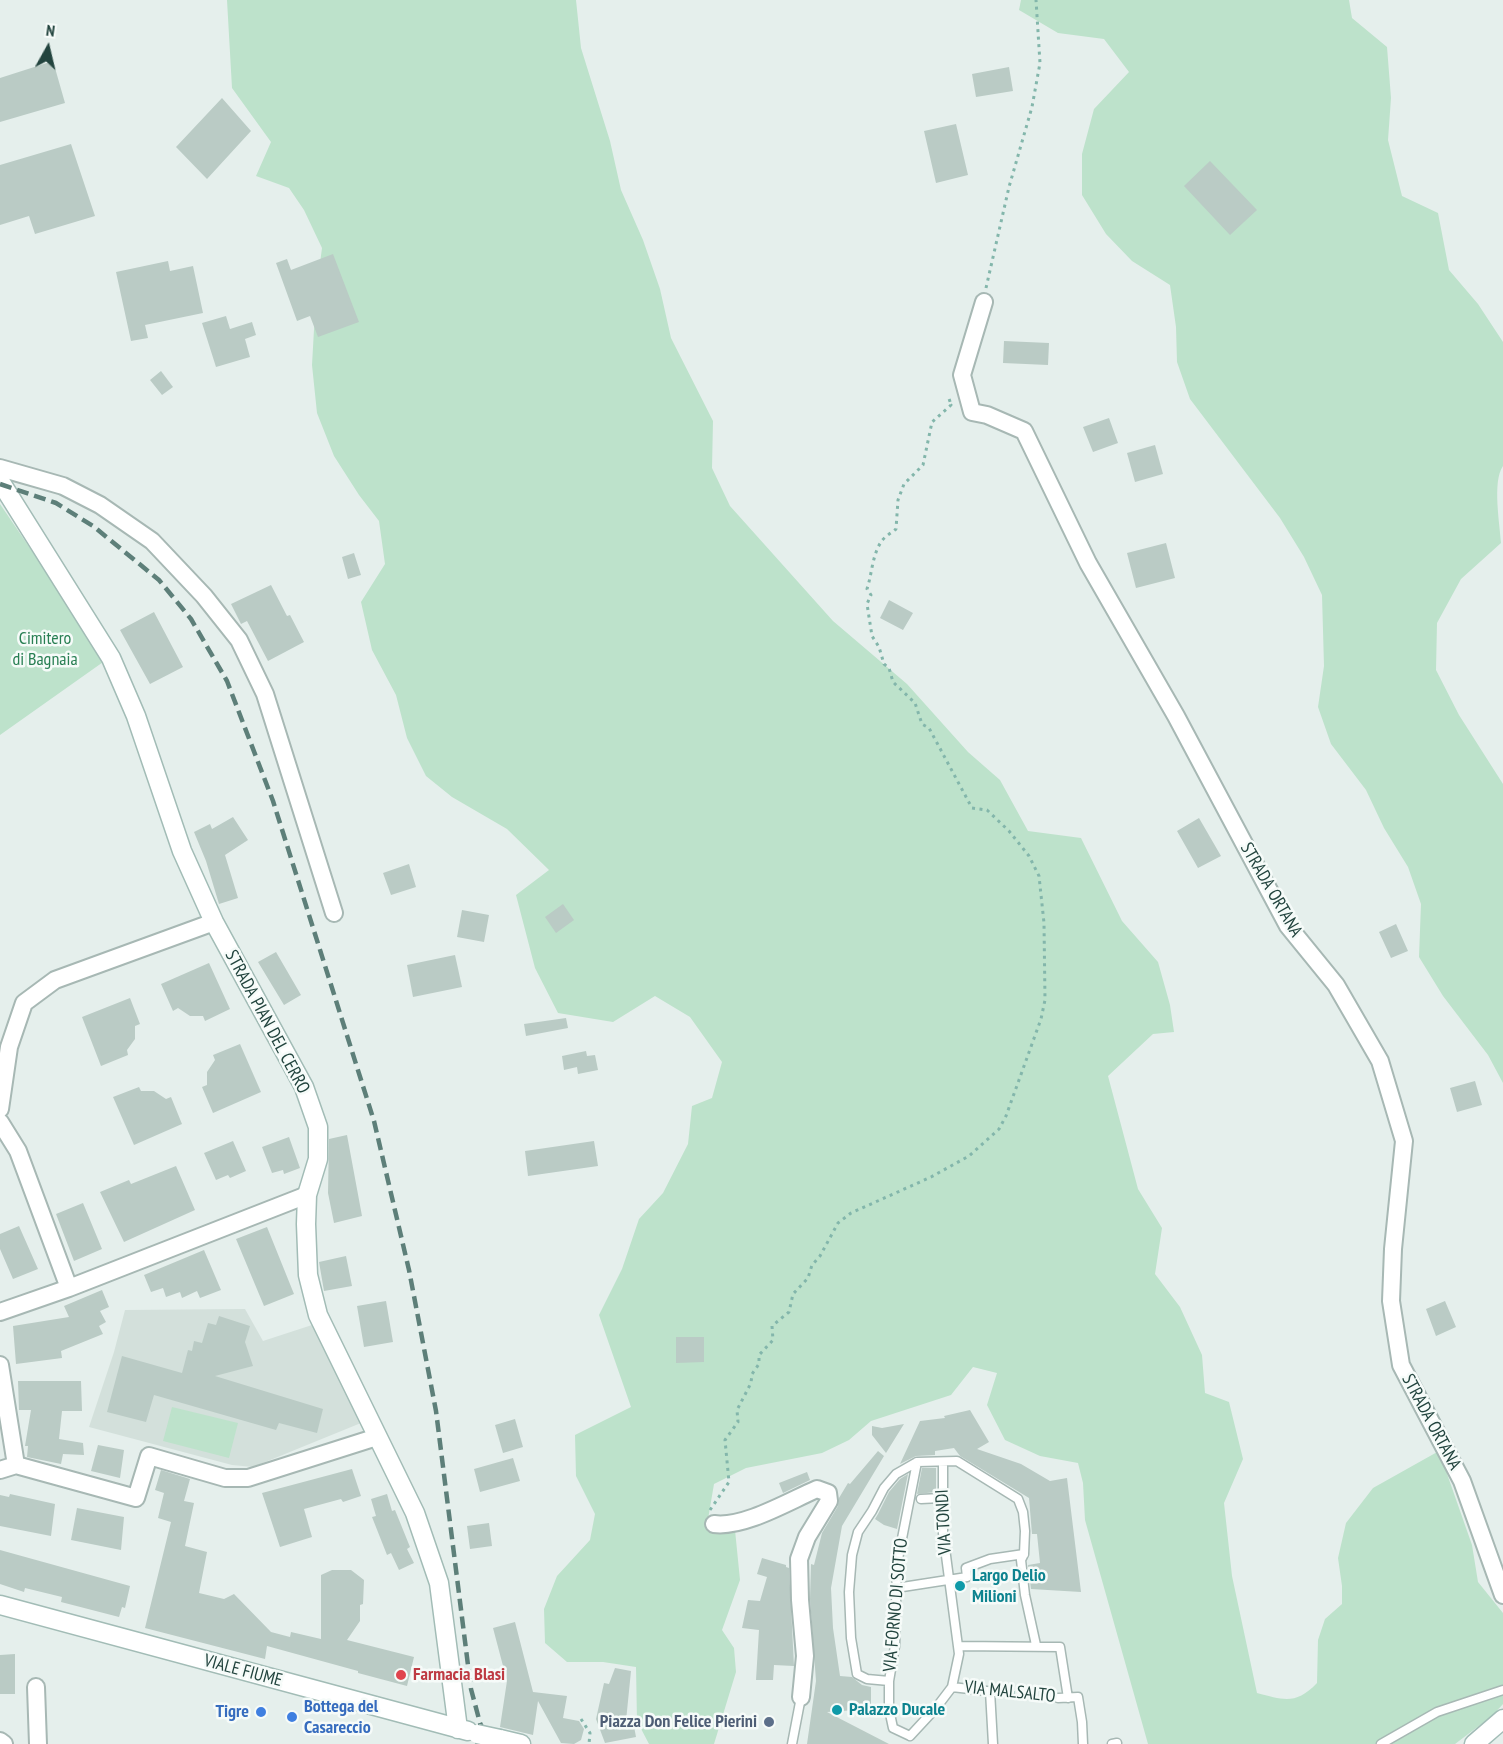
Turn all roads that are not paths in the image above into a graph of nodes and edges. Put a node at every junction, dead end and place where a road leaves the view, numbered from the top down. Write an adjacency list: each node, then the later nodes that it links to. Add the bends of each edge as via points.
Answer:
1 (984, 302): 23 (street, STRADA ORTANA, via 962,375 972,412 1024,431 1088,562 1288,926 1336,985 1380,1061 1404,1141 1391,1301 1401,1365 1462,1481)
2 (0, 468): 4 (street, via 63,486 100,505 152,541 239,640 265,694)
3 (0, 481): 5 (street, STRADA PIAN DEL CERRO, via 111,658 136,716 182,850)
4 (334, 912)
5 (214, 922): 6 (street, via 55,980 24,1003 9,1047); 8 (street, STRADA PIAN DEL CERRO, via 304,1087 318,1127 318,1159)
6 (0, 1109)
7 (0, 1122): 9 (street, via 18,1151)
8 (307, 1195): 9 (street); 12 (street, STRADA PIAN DEL CERRO, via 312,1295)
9 (69, 1288): 10 (street)
10 (0, 1312)
11 (0, 1365): 15 (street)
12 (377, 1437): 15 (street, via 248,1478 225,1478 149,1456 136,1498); 35 (street, STRADA PIAN DEL CERRO, via 415,1513 439,1583)
13 (917, 1462): 14 (lane); 18 (lane, VIA FORNO DI SOTTO); 27 (lane, via 896,1474 885,1488 858,1532 852,1554 851,1638 858,1674)
14 (943, 1462): 17 (lane, VIA TONDI); 20 (lane, via 957,1461 1018,1499 1023,1512)
15 (16, 1465): 16 (street)
16 (0, 1470)
17 (941, 1498): 18 (lane); 21 (lane, VIA TONDI)
18 (915, 1499): 22 (lane, VIA FORNO DI SOTTO, via 897,1563)
19 (714, 1524): 31 (street, via 742,1522 817,1489 828,1493 829,1501 807,1537 799,1559 805,1656)
20 (1024, 1554): 21 (lane, via 977,1562 966,1568 968,1577); 25 (lane, via 1021,1560 1025,1595)
21 (948, 1581): 22 (lane); 26 (lane, VIA TONDI)
22 (896, 1588): 27 (lane, VIA FORNO DI SOTTO, via 895,1646)
23 (1503, 1595)
24 (0, 1605): 35 (street, VIALE FIUME)
25 (1036, 1645): 26 (lane); 32 (lane, via 1060,1647)
26 (958, 1646): 29 (lane, VIA TONDI)
27 (889, 1681): 36 (lane, VIA FORNO DI SOTTO, via 893,1728)
28 (36, 1687): 41 (street)
29 (952, 1687): 36 (lane); 43 (lane, VIA MALSALTO, via 993,1692)
30 (1503, 1690): 46 (lane, via 1437,1712)
31 (801, 1696): 42 (lane)
32 (1073, 1697): 33 (lane, VIA MALSALTO); 44 (lane, via 1083,1722)
33 (1058, 1698)
34 (1503, 1719): 47 (street)
35 (472, 1735): 38 (street, VIALE FIUME, bridge)
36 (910, 1740)
37 (0, 1741): 40 (street)
38 (508, 1742)
39 (1117, 1743): 45 (lane)
40 (4, 1744)
41 (38, 1744)
42 (792, 1744)
43 (993, 1744)
44 (1083, 1744)
45 (1112, 1744)
46 (1381, 1744)
47 (1474, 1744)

